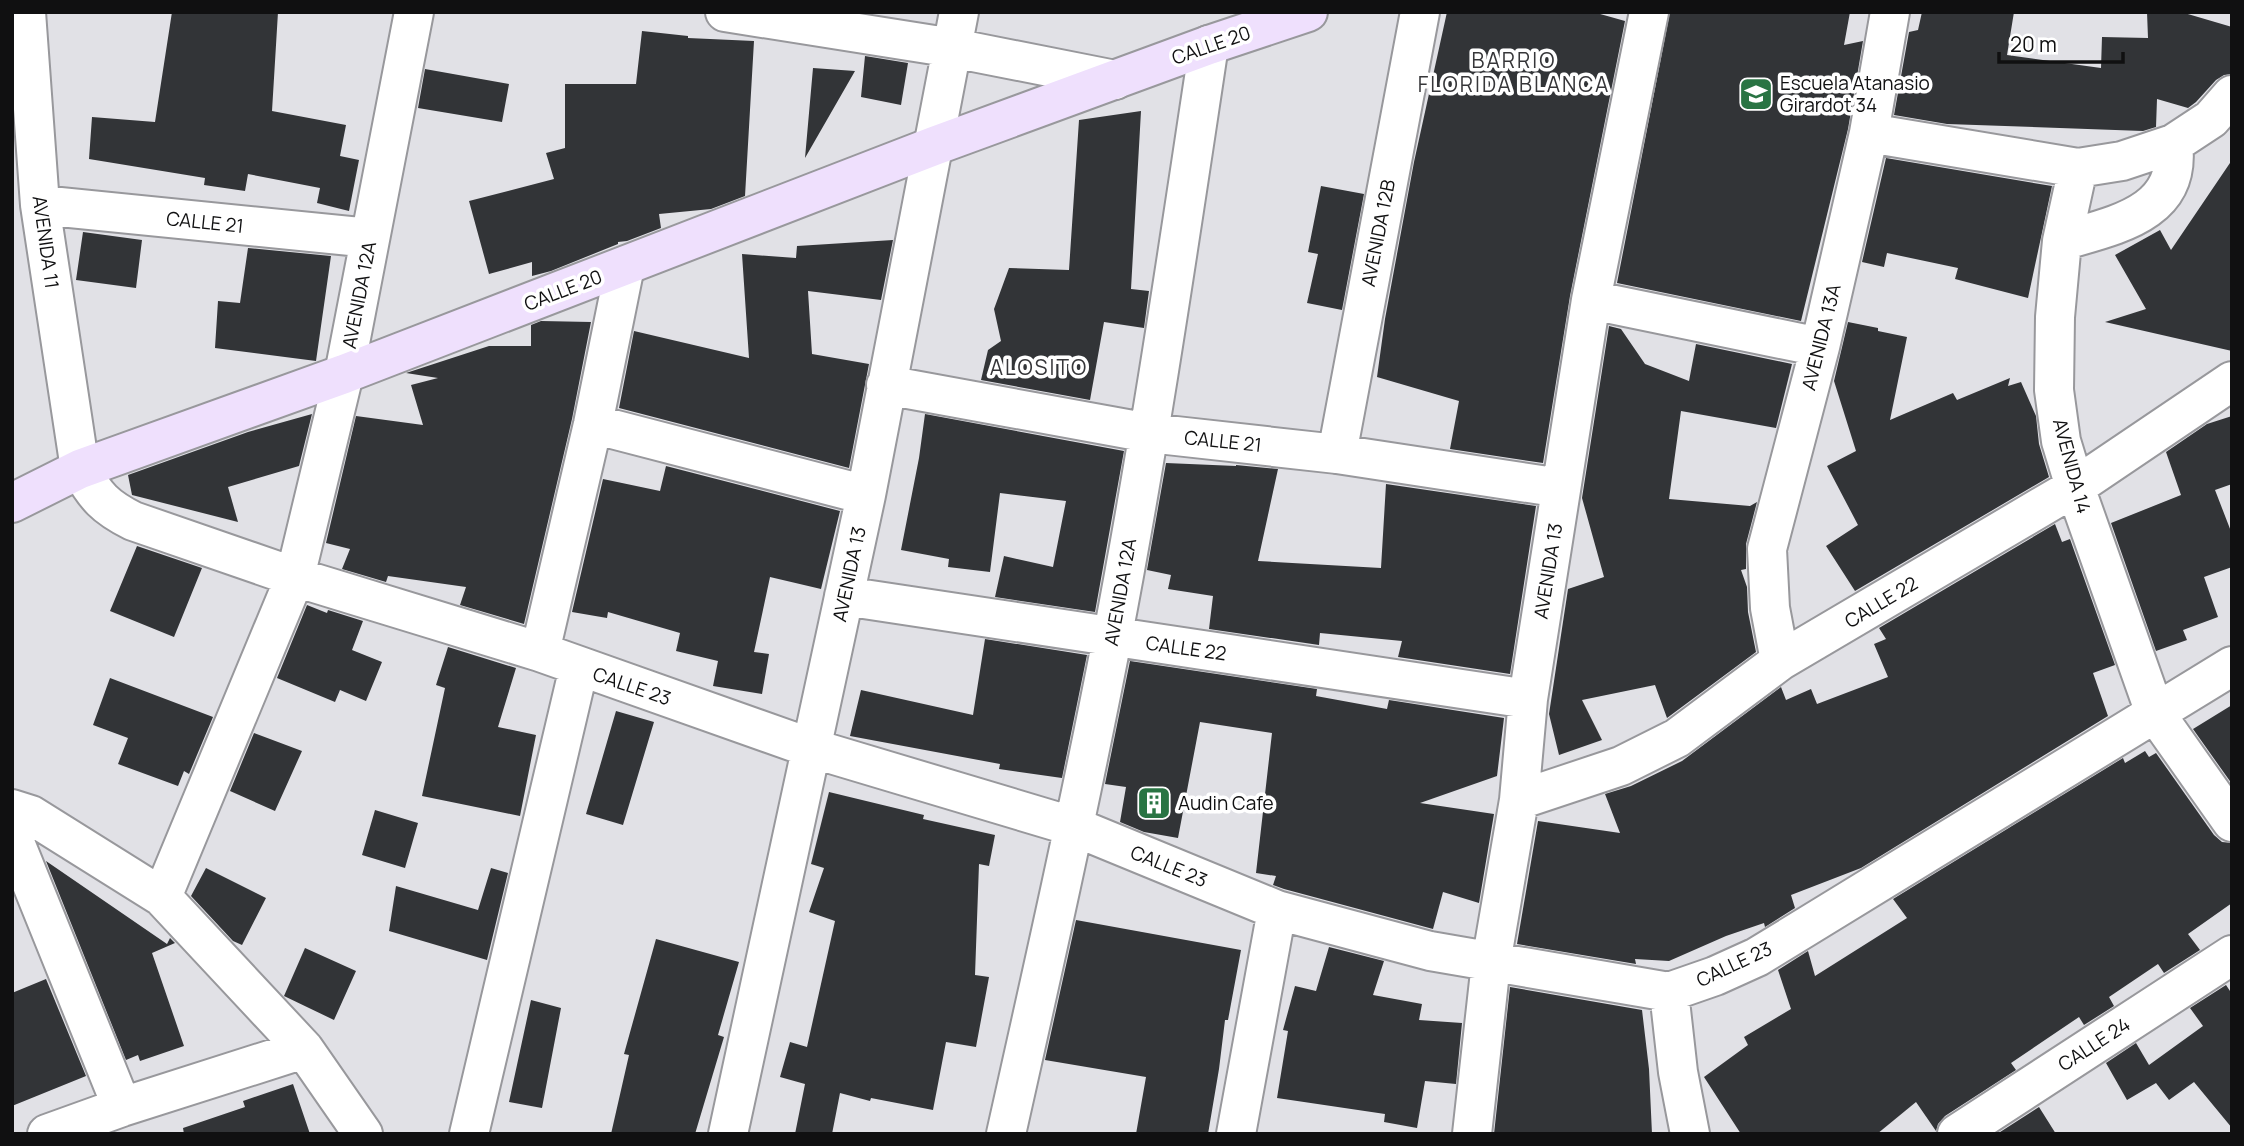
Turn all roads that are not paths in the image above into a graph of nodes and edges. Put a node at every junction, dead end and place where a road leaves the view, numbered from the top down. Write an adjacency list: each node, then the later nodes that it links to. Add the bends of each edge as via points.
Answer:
1 (26, 12): 16 (street, AVENIDA 11)
2 (414, 12): 17 (street, AVENIDA 12A)
3 (725, 12): 8 (street)
4 (1308, 12): 9 (street, CALLE 20)
5 (1420, 12): 27 (street, AVENIDA 12B)
6 (1648, 12): 20 (street, AVENIDA 13)
7 (1890, 12): 12 (street, AVENIDA 13A)
8 (956, 30): 10 (street); 14 (street, AVENIDA 13)
9 (1209, 45): 10 (street, CALLE 20); 26 (street, AVENIDA 12A)
10 (1115, 80): 14 (street, CALLE 20)
11 (2232, 95): 13 (street, via 2211,119)
12 (1869, 133): 15 (street); 21 (street, AVENIDA 13A)
13 (2173, 144): 15 (street, via 2122,161); 18 (street, via 2173,176 2154,204 2136,216)
14 (934, 146): 19 (street, CALLE 20); 24 (street, AVENIDA 13)
15 (2078, 168): 18 (street, AVENIDA 14)
16 (40, 205): 17 (street, CALLE 21); 28 (street, AVENIDA 11)
17 (370, 238): 22 (street, AVENIDA 12A)
18 (2062, 240): 29 (street, AVENIDA 14, via 2054,317 2054,390 2061,440)
19 (625, 266): 22 (street, CALLE 20); 25 (street)
20 (1591, 300): 21 (street); 30 (street, AVENIDA 13)
21 (1820, 347): 37 (street, AVENIDA 13A, via 1767,549 1770,608)
22 (344, 374): 28 (street, CALLE 20); 33 (street, AVENIDA 12A)
23 (2232, 381): 29 (street, CALLE 22)
24 (886, 386): 26 (street, CALLE 21); 31 (street, AVENIDA 13)
25 (593, 424): 31 (street); 36 (street)
26 (1149, 433): 27 (street, CALLE 21); 35 (street, AVENIDA 12A)
27 (1337, 454): 30 (street, CALLE 21)
28 (80, 470): 32 (street, CALLE 20); 33 (street, CALLE 23, via 94,494 133,521)
29 (2075, 487): 37 (street, CALLE 22); 41 (street, AVENIDA 14)
30 (1561, 488): 40 (street, AVENIDA 13)
31 (866, 495): 34 (street, AVENIDA 13)
32 (12, 503)
33 (295, 576): 36 (street, CALLE 23); 48 (street, AVENIDA 12A)
34 (844, 596): 35 (street, CALLE 22); 42 (street, AVENIDA 13)
35 (1112, 637): 40 (street, CALLE 22); 46 (street, AVENIDA 12A)
36 (540, 652): 39 (street, CALLE 23)
37 (1780, 661): 43 (street, CALLE 22, via 1677,738 1620,765)
38 (2232, 666): 41 (street, CALLE 23)
39 (579, 667): 42 (street, CALLE 23); 57 (street)
40 (1528, 699): 43 (street, AVENIDA 13)
41 (2155, 713): 45 (street, AVENIDA 14); 52 (street, CALLE 23, via 1757,957)
42 (811, 748): 46 (street, CALLE 23); 58 (street, AVENIDA 13)
43 (1519, 800): 51 (street, AVENIDA 13)
44 (12, 809): 48 (street, via 31,815)
45 (2232, 822)
46 (1075, 827): 49 (street, CALLE 23); 59 (street, AVENIDA 12A)
47 (12, 835): 54 (street)
48 (162, 897): 53 (street)
49 (1277, 910): 51 (street, CALLE 23); 60 (street)
50 (2232, 955): 63 (street, CALLE 24)
51 (1491, 963): 52 (street, CALLE 23); 61 (street, AVENIDA 13)
52 (1669, 992): 62 (street)
53 (304, 1049): 54 (street); 56 (street)
54 (122, 1107): 55 (street)
55 (47, 1134)
56 (363, 1134)
57 (469, 1134)
58 (728, 1134)
59 (1006, 1134)
60 (1236, 1134)
61 (1472, 1134)
62 (1690, 1134)
63 (1957, 1134)

